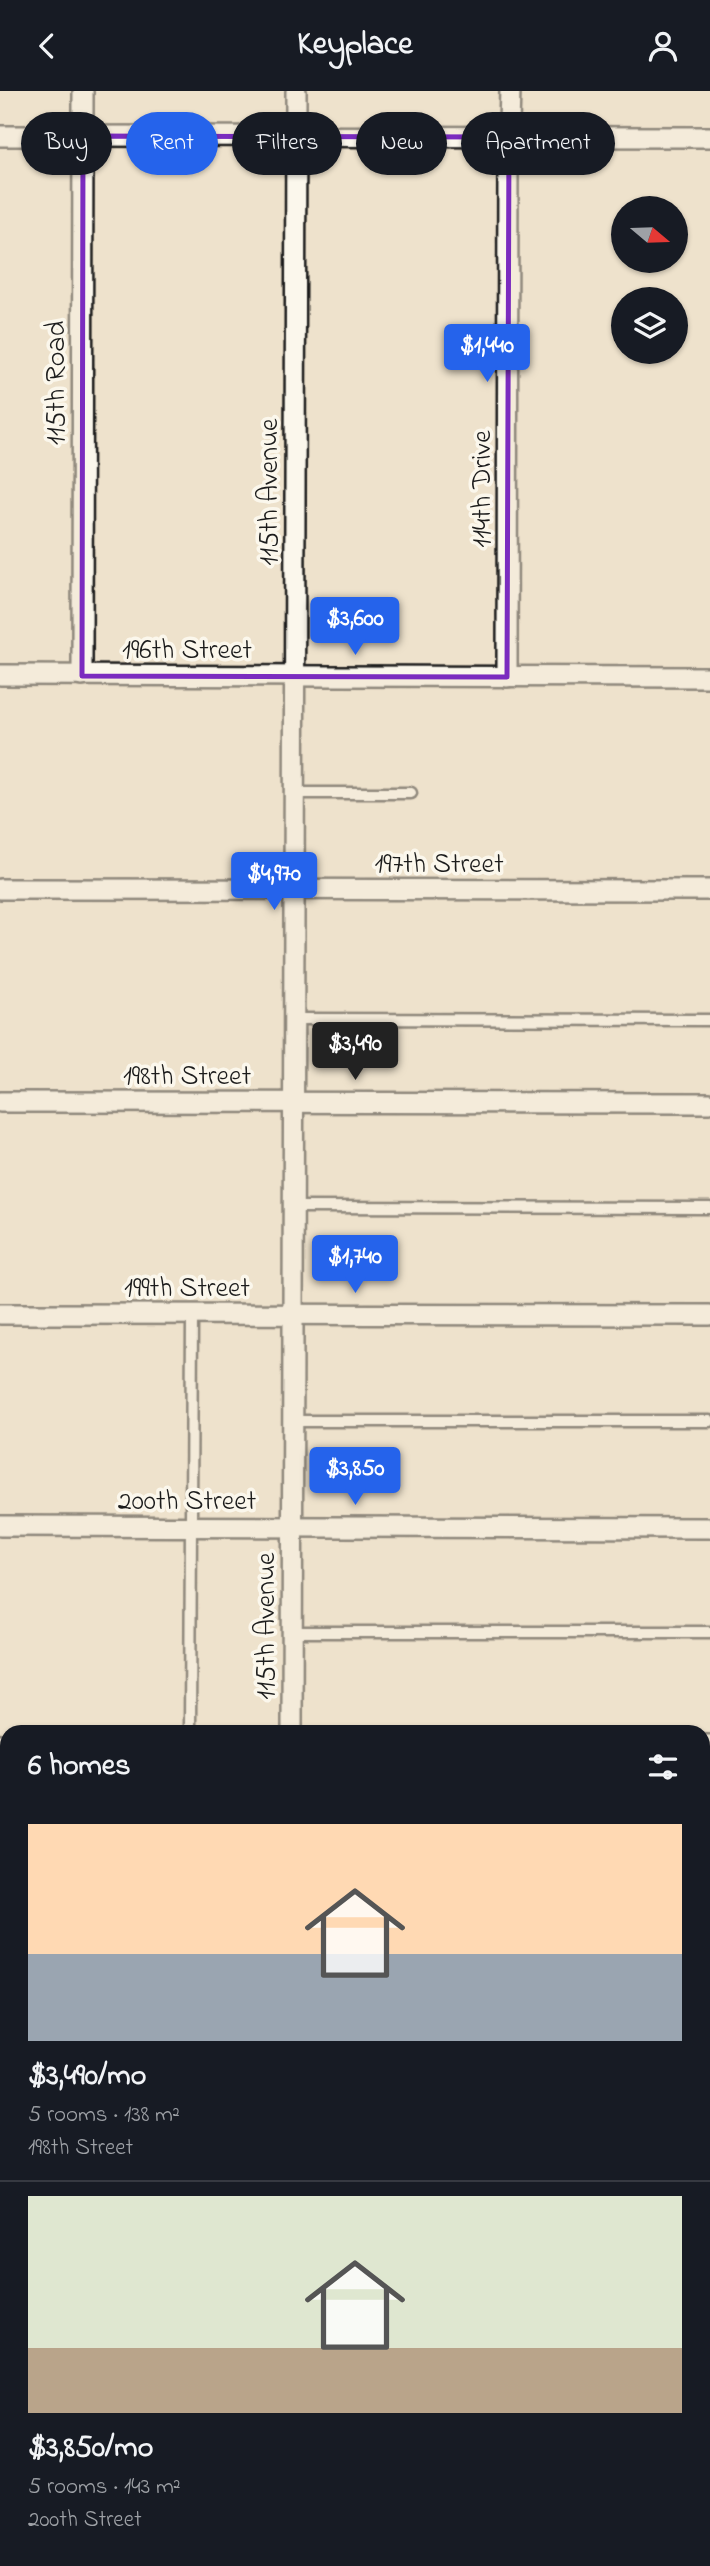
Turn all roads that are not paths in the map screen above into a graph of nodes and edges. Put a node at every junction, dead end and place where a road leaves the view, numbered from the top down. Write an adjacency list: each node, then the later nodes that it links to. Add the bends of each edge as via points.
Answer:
1 (83, 91): 4 (street, 115th Road)
2 (296, 91): 5 (street, 115th Avenue)
3 (510, 91): 6 (street, 114th Drive)
4 (83, 112)
5 (296, 112)
6 (510, 112)
7 (0, 136): 8 (street)
8 (21, 136)
9 (112, 136): 10 (street)
10 (232, 137)
11 (342, 137): 12 (street)
12 (461, 137)
13 (615, 138): 14 (street)
14 (710, 138)
15 (83, 175): 19 (street, 115th Road)
16 (296, 175): 20 (street, 115th Avenue)
17 (509, 175): 21 (street, 114th Drive)
18 (0, 675): 19 (street, 196th Street)
19 (82, 676): 20 (street, 196th Street)
20 (294, 677): 21 (street, 196th Street); 23 (street, 115th Avenue)
21 (507, 677): 22 (street, 196th Street)
22 (710, 677)
23 (295, 793): 24 (lane); 26 (street, 115th Avenue)
24 (411, 793)
25 (0, 889): 26 (street, 197th Street)
26 (295, 890): 27 (street, 197th Street); 28 (street, 115th Avenue)
27 (710, 890)
28 (295, 1019): 29 (lane); 31 (street, 115th Avenue)
29 (710, 1020)
30 (0, 1101): 31 (street, 198th Street)
31 (295, 1102): 32 (street, 198th Street); 33 (street, 115th Avenue)
32 (710, 1103)
33 (294, 1207): 34 (lane); 37 (street, 115th Avenue)
34 (710, 1208)
35 (0, 1314): 36 (street, 199th Street)
36 (192, 1314): 37 (street, 199th Street); 42 (lane)
37 (293, 1315): 38 (street, 199th Street); 39 (street, 115th Avenue)
38 (710, 1315)
39 (292, 1421): 40 (lane); 43 (street, 115th Avenue)
40 (710, 1421)
41 (0, 1526): 42 (street, 200th Street)
42 (190, 1527): 43 (street, 200th Street); 47 (lane)
43 (291, 1527): 44 (street, 200th Street); 45 (street, 115th Avenue)
44 (710, 1528)
45 (291, 1632): 46 (lane); 48 (street, 115th Avenue)
46 (710, 1632)
47 (190, 1725)
48 (292, 1725)

